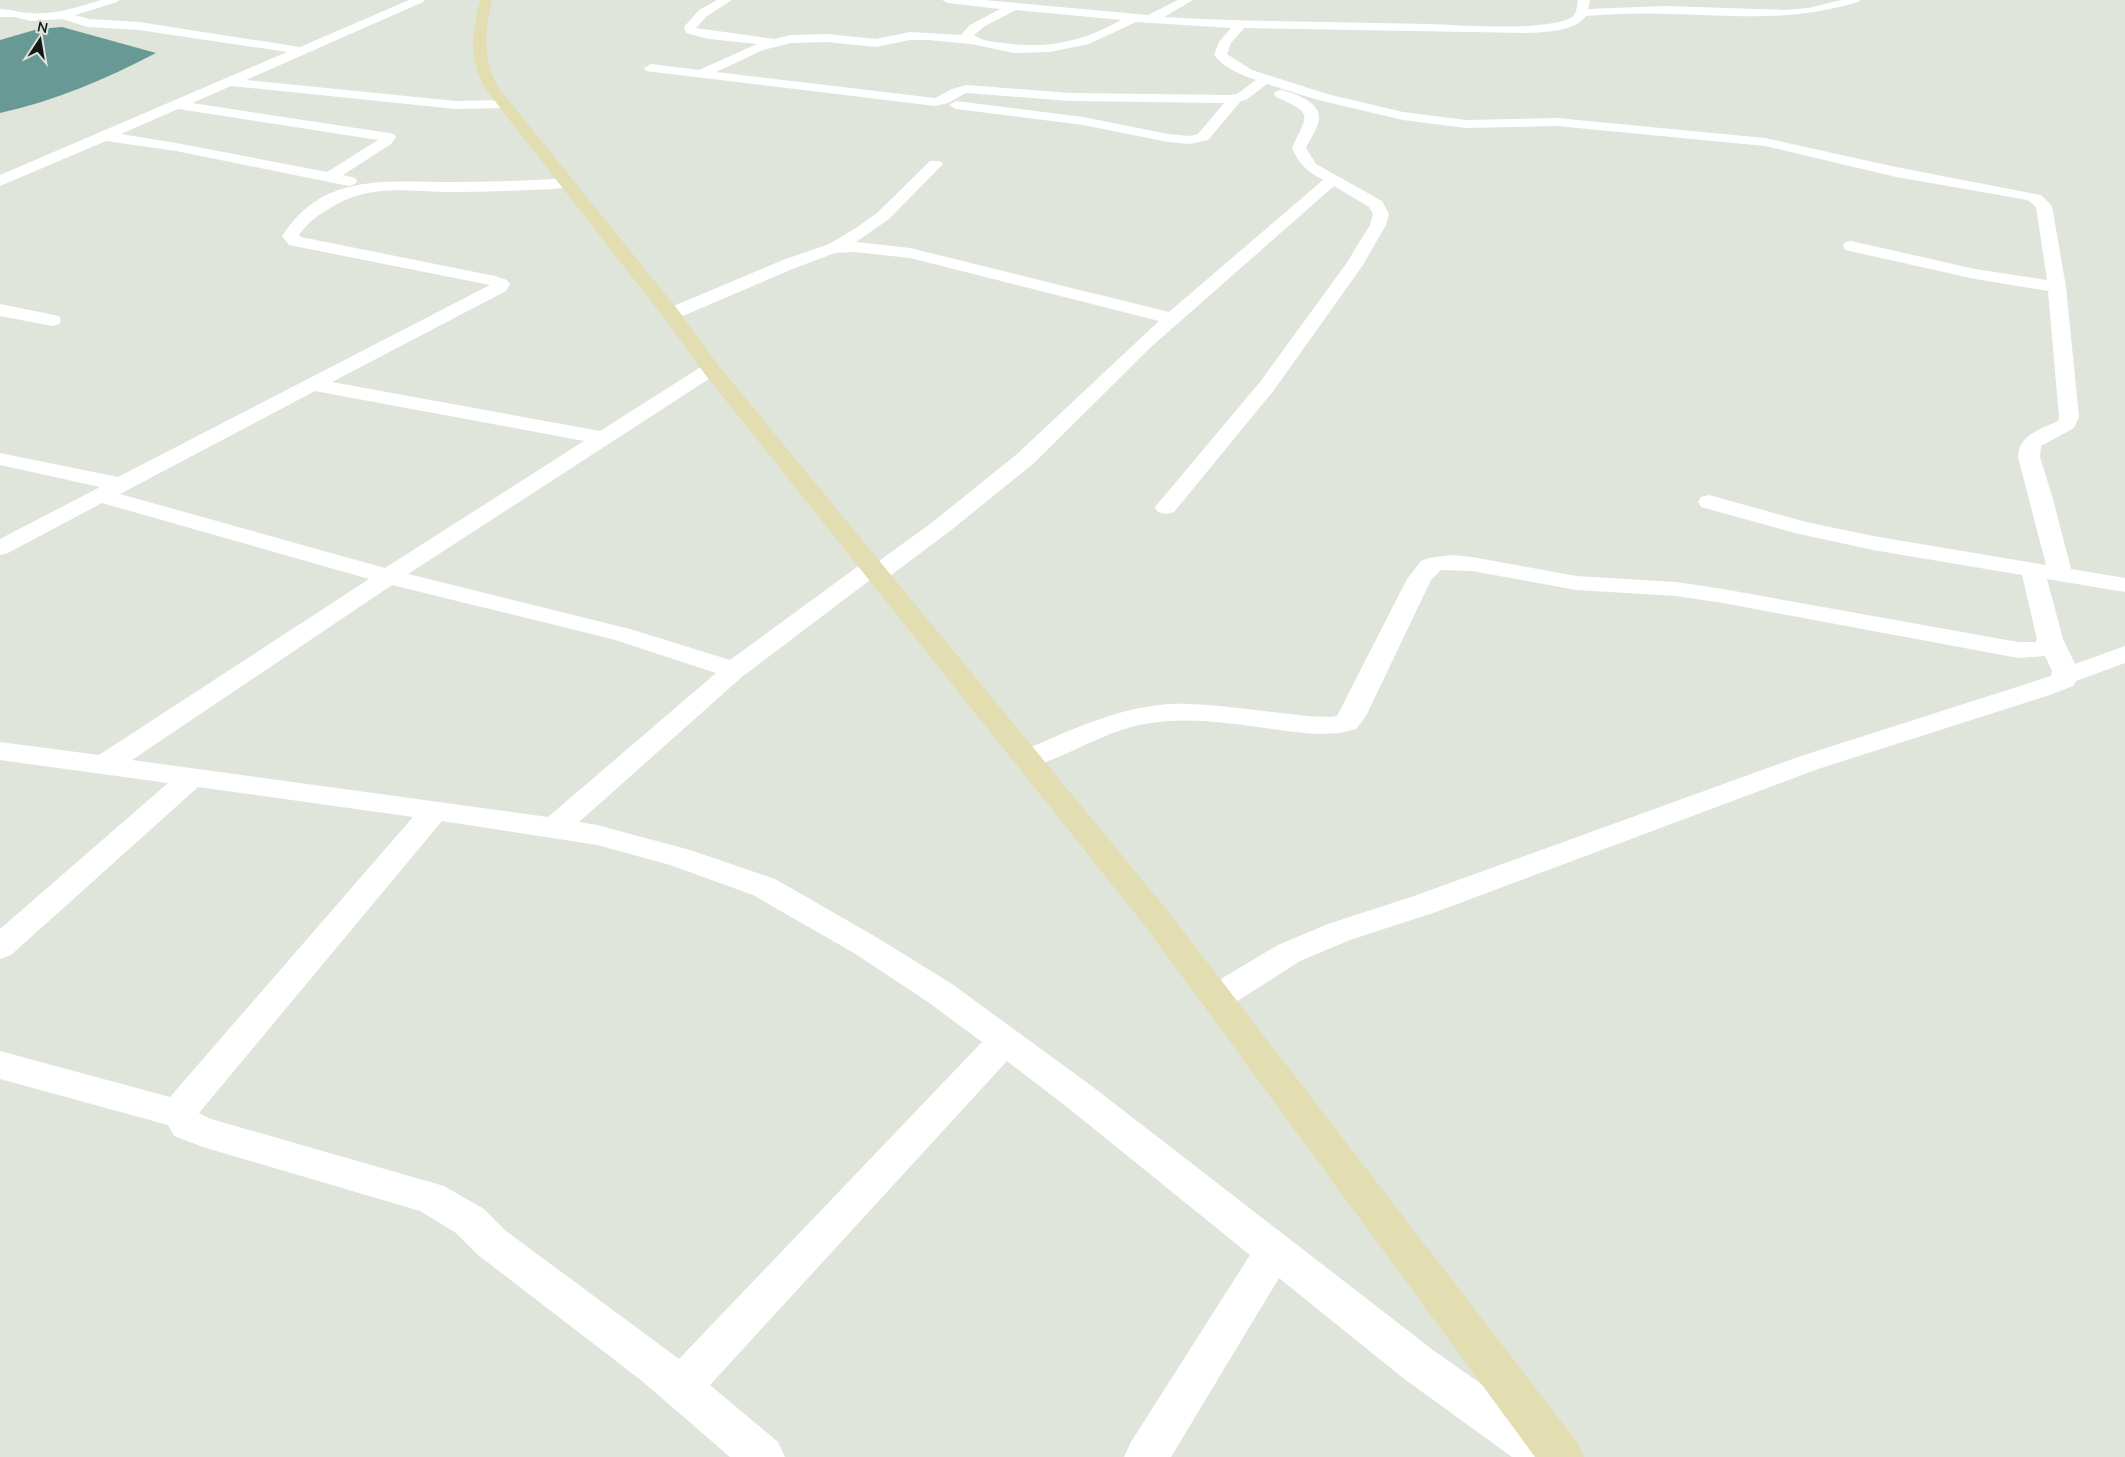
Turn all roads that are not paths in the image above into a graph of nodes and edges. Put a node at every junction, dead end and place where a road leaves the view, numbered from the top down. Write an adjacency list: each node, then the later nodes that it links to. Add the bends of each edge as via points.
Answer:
1 (113, 0): 12 (street)
2 (419, 0): 18 (street)
3 (486, 0): 25 (main road, via 480,26 482,73)
4 (726, 0): 17 (street, via 695,19 690,30)
5 (948, 0): 9 (street)
6 (1187, 0): 14 (street)
7 (1584, 0): 11 (street)
8 (1854, 0): 11 (street, via 1815,11 1769,15 1638,10)
9 (1015, 6): 13 (street); 16 (street, via 969,32)
10 (0, 13): 12 (street, via 31,18)
11 (1581, 13): 15 (street, via 1578,19 1565,24 1526,29)
12 (63, 15): 18 (street, via 88,23 139,26)
13 (1134, 18): 14 (street); 16 (street, via 1088,41 1046,49 1009,49)
14 (1150, 19): 15 (street)
15 (1240, 25): 21 (street, via 1225,42 1220,55)
16 (972, 40): 17 (street, via 920,36 876,43 815,38)
17 (778, 42): 20 (street, via 759,47)
18 (302, 50): 22 (street)
19 (651, 68): 20 (street)
20 (701, 74): 24 (street)
21 (1261, 80): 23 (street); 30 (street, via 1312,111 1312,119 1299,148 1304,160); 36 (street, via 1421,119 1466,124 1557,122 1765,142 2035,198 2044,206)
22 (230, 82): 25 (street, via 456,104); 26 (street)
23 (1236, 98): 24 (street, via 1070,97 958,90 942,101); 24 (street, via 1203,137 1190,140 1083,121)
24 (934, 102)
25 (504, 104): 32 (main road)
26 (176, 105): 27 (street); 29 (street, via 388,137)
27 (104, 136): 29 (street); 31 (street)
28 (935, 164): 35 (street, via 883,216)
29 (330, 177): 33 (street)
30 (1332, 179): 39 (street); 48 (street, via 1376,204 1381,214 1378,225 1354,265 1267,386)
31 (0, 181)
32 (566, 183): 33 (street, via 487,187); 38 (main road)
33 (378, 186): 42 (street, via 353,190 330,200 294,228 290,236 295,241 501,284 496,291)
34 (1851, 246): 36 (street, via 1975,274)
35 (833, 248): 38 (street); 39 (street, via 910,253)
36 (2057, 287): 52 (street, via 2070,417 2061,428 2032,442 2028,457)
37 (0, 310): 40 (street)
38 (671, 314): 41 (main road)
39 (1171, 318): 50 (street, via 1025,459 942,526)
40 (52, 320)
41 (711, 369): 43 (street); 50 (main road)
42 (314, 385): 43 (street); 45 (street)
43 (604, 438): 53 (street)
44 (0, 459): 45 (street)
45 (123, 485): 46 (street)
46 (101, 496): 49 (street); 53 (street)
47 (1709, 502): 51 (street, via 1872,543)
48 (1166, 506)
49 (0, 548)
50 (875, 570): 57 (street); 60 (main road)
51 (2033, 570): 52 (street); 55 (street)
52 (2061, 574): 54 (street)
53 (389, 576): 57 (street, via 621,634); 61 (street)
54 (2125, 585)
55 (2050, 639): 58 (street); 60 (street, via 2046,647 2018,650 1723,596 1676,589 1591,585 1472,564 1437,562 1429,566 1419,579 1346,723 1324,726 1187,712 1157,713 1113,724)
56 (2125, 654): 58 (street)
57 (734, 670): 64 (street)
58 (2066, 676): 66 (street, via 2064,680 2041,689 1808,763 1425,904 1339,932 1289,952)
59 (0, 751): 61 (street)
60 (1028, 759): 66 (main road)
61 (104, 765): 62 (street)
62 (191, 778): 63 (street); 65 (street)
63 (435, 810): 64 (street); 69 (street, via 185,1102)
64 (554, 828): 67 (street, via 597,835 679,856 764,887 873,950)
65 (0, 947)
66 (1216, 998): 75 (main road)
67 (1004, 1040): 70 (street); 71 (street)
68 (0, 1065): 69 (street)
69 (180, 1114): 71 (street, via 186,1125 203,1132 431,1198 470,1221 492,1243)
70 (1275, 1250): 73 (street); 74 (street, via 1418,1364)
71 (681, 1387): 72 (street)
72 (763, 1457)
73 (1146, 1457)
74 (1548, 1457)
75 (1562, 1457)

